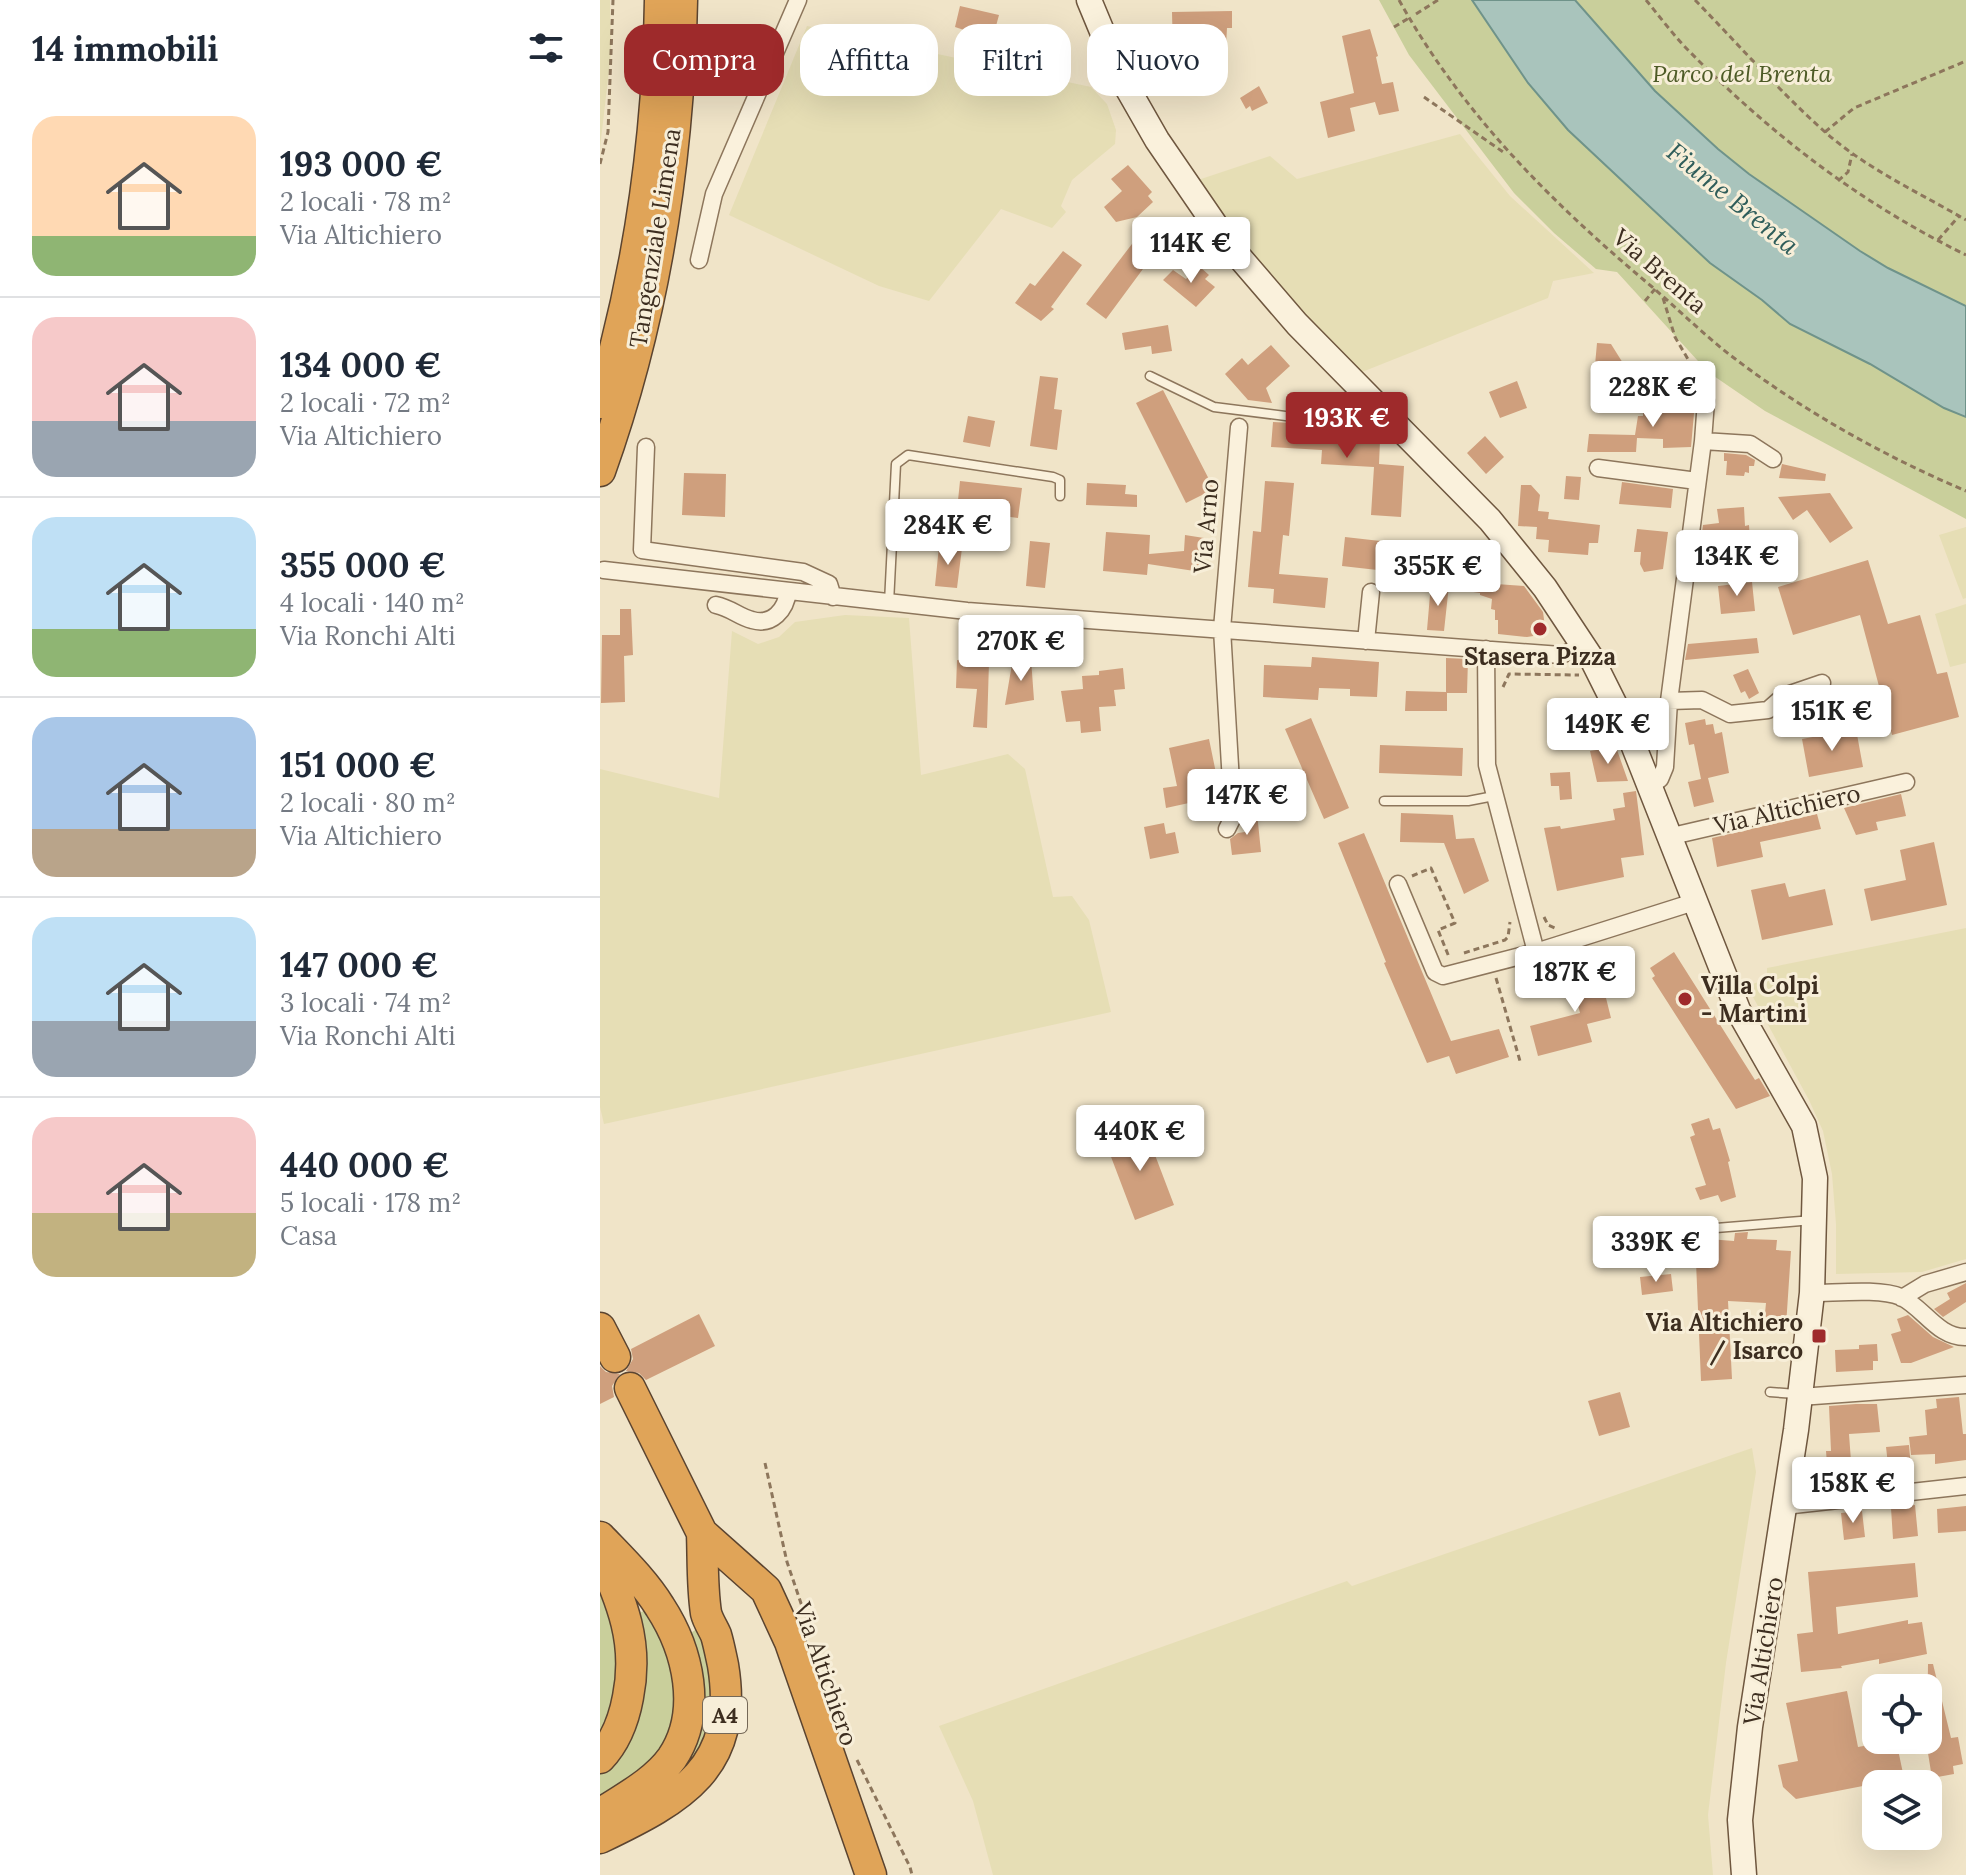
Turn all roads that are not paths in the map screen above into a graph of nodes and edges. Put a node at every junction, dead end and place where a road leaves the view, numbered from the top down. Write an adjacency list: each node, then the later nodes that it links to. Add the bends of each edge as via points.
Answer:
1 (660, 0): 9 (highway, Tangenziale Limena, via 648,181 626,303)
2 (682, 0): 15 (highway, Tangenziale Limena, via 670,178 649,305)
3 (798, 0): 5 (street, via 714,194)
4 (1089, 0): 8 (street, Via Altichiero, via 1121,77 1203,209 1257,280)
5 (699, 260)
6 (1697, 375): 11 (street, via 1706,401)
7 (1150, 376): 8 (lane, via 1214,407 1301,418 1339,418)
8 (1364, 393): 26 (street, Via Altichiero, via 1497,528)
9 (600, 403)
10 (1239, 427): 24 (street, Via Arno)
11 (1703, 441): 13 (street, via 1750,444); 16 (street)
12 (646, 447): 21 (street, via 642,550 803,572 829,584)
13 (1773, 459)
14 (1598, 468): 16 (street)
15 (600, 471)
16 (1697, 481): 29 (street)
17 (1060, 496): 22 (lane, via 1060,480 1053,477 908,455 901,459 896,464)
18 (604, 570): 19 (street)
19 (788, 591): 21 (street); 23 (street, via 781,612 762,622)
20 (1371, 592): 25 (street)
21 (833, 597): 22 (street)
22 (889, 603): 24 (street)
23 (716, 605)
24 (1222, 629): 25 (street); 34 (street, Via Arno, via 1233,817)
25 (1366, 641): 27 (street)
26 (1584, 646): 27 (street, via 1561,655); 31 (street, Via Altichiero, via 1627,729)
27 (1486, 649): 32 (street, via 1487,757)
28 (1822, 683): 29 (street, via 1784,696 1768,710 1730,714 1702,700)
29 (1669, 701): 31 (street, via 1665,767 1660,779)
30 (1906, 782): 35 (street, Via Altichiero)
31 (1648, 786): 35 (street, Via Altichiero)
32 (1494, 796): 33 (lane); 38 (street)
33 (1384, 801)
34 (1227, 829)
35 (1668, 837): 37 (street, Via Altichiero)
36 (1404, 880): 38 (street, via 1435,972 1443,976)
37 (1694, 902): 38 (street); 39 (street, Via Altichiero, via 1738,1010 1804,1126 1815,1178)
38 (1536, 952)
39 (1814, 1220): 40 (lane); 42 (street, Via Altichiero)
40 (1716, 1228)
41 (1966, 1272): 43 (street, via 1925,1284)
42 (1812, 1293): 43 (street); 50 (street, Via Altichiero)
43 (1902, 1298): 45 (street, via 1945,1331)
44 (600, 1328): 46 (highway)
45 (1966, 1337)
46 (615, 1357)
47 (1966, 1385): 50 (street)
48 (630, 1388): 53 (highway, A4)
49 (1770, 1392): 50 (lane)
50 (1800, 1396): 52 (street, Via Altichiero)
51 (1966, 1486): 52 (street)
52 (1784, 1506): 60 (street, Via Altichiero, via 1750,1727 1740,1820)
53 (702, 1533): 58 (highway, A4, via 706,1615 726,1683 717,1750 688,1787); 59 (highway, via 766,1590 778,1614)
54 (600, 1537): 57 (highway, via 660,1606 681,1650 690,1700 671,1760)
55 (600, 1553): 56 (highway, via 630,1631 633,1662 625,1714)
56 (600, 1758)
57 (600, 1814)
58 (600, 1838)
59 (871, 1875)
60 (1744, 1875)

